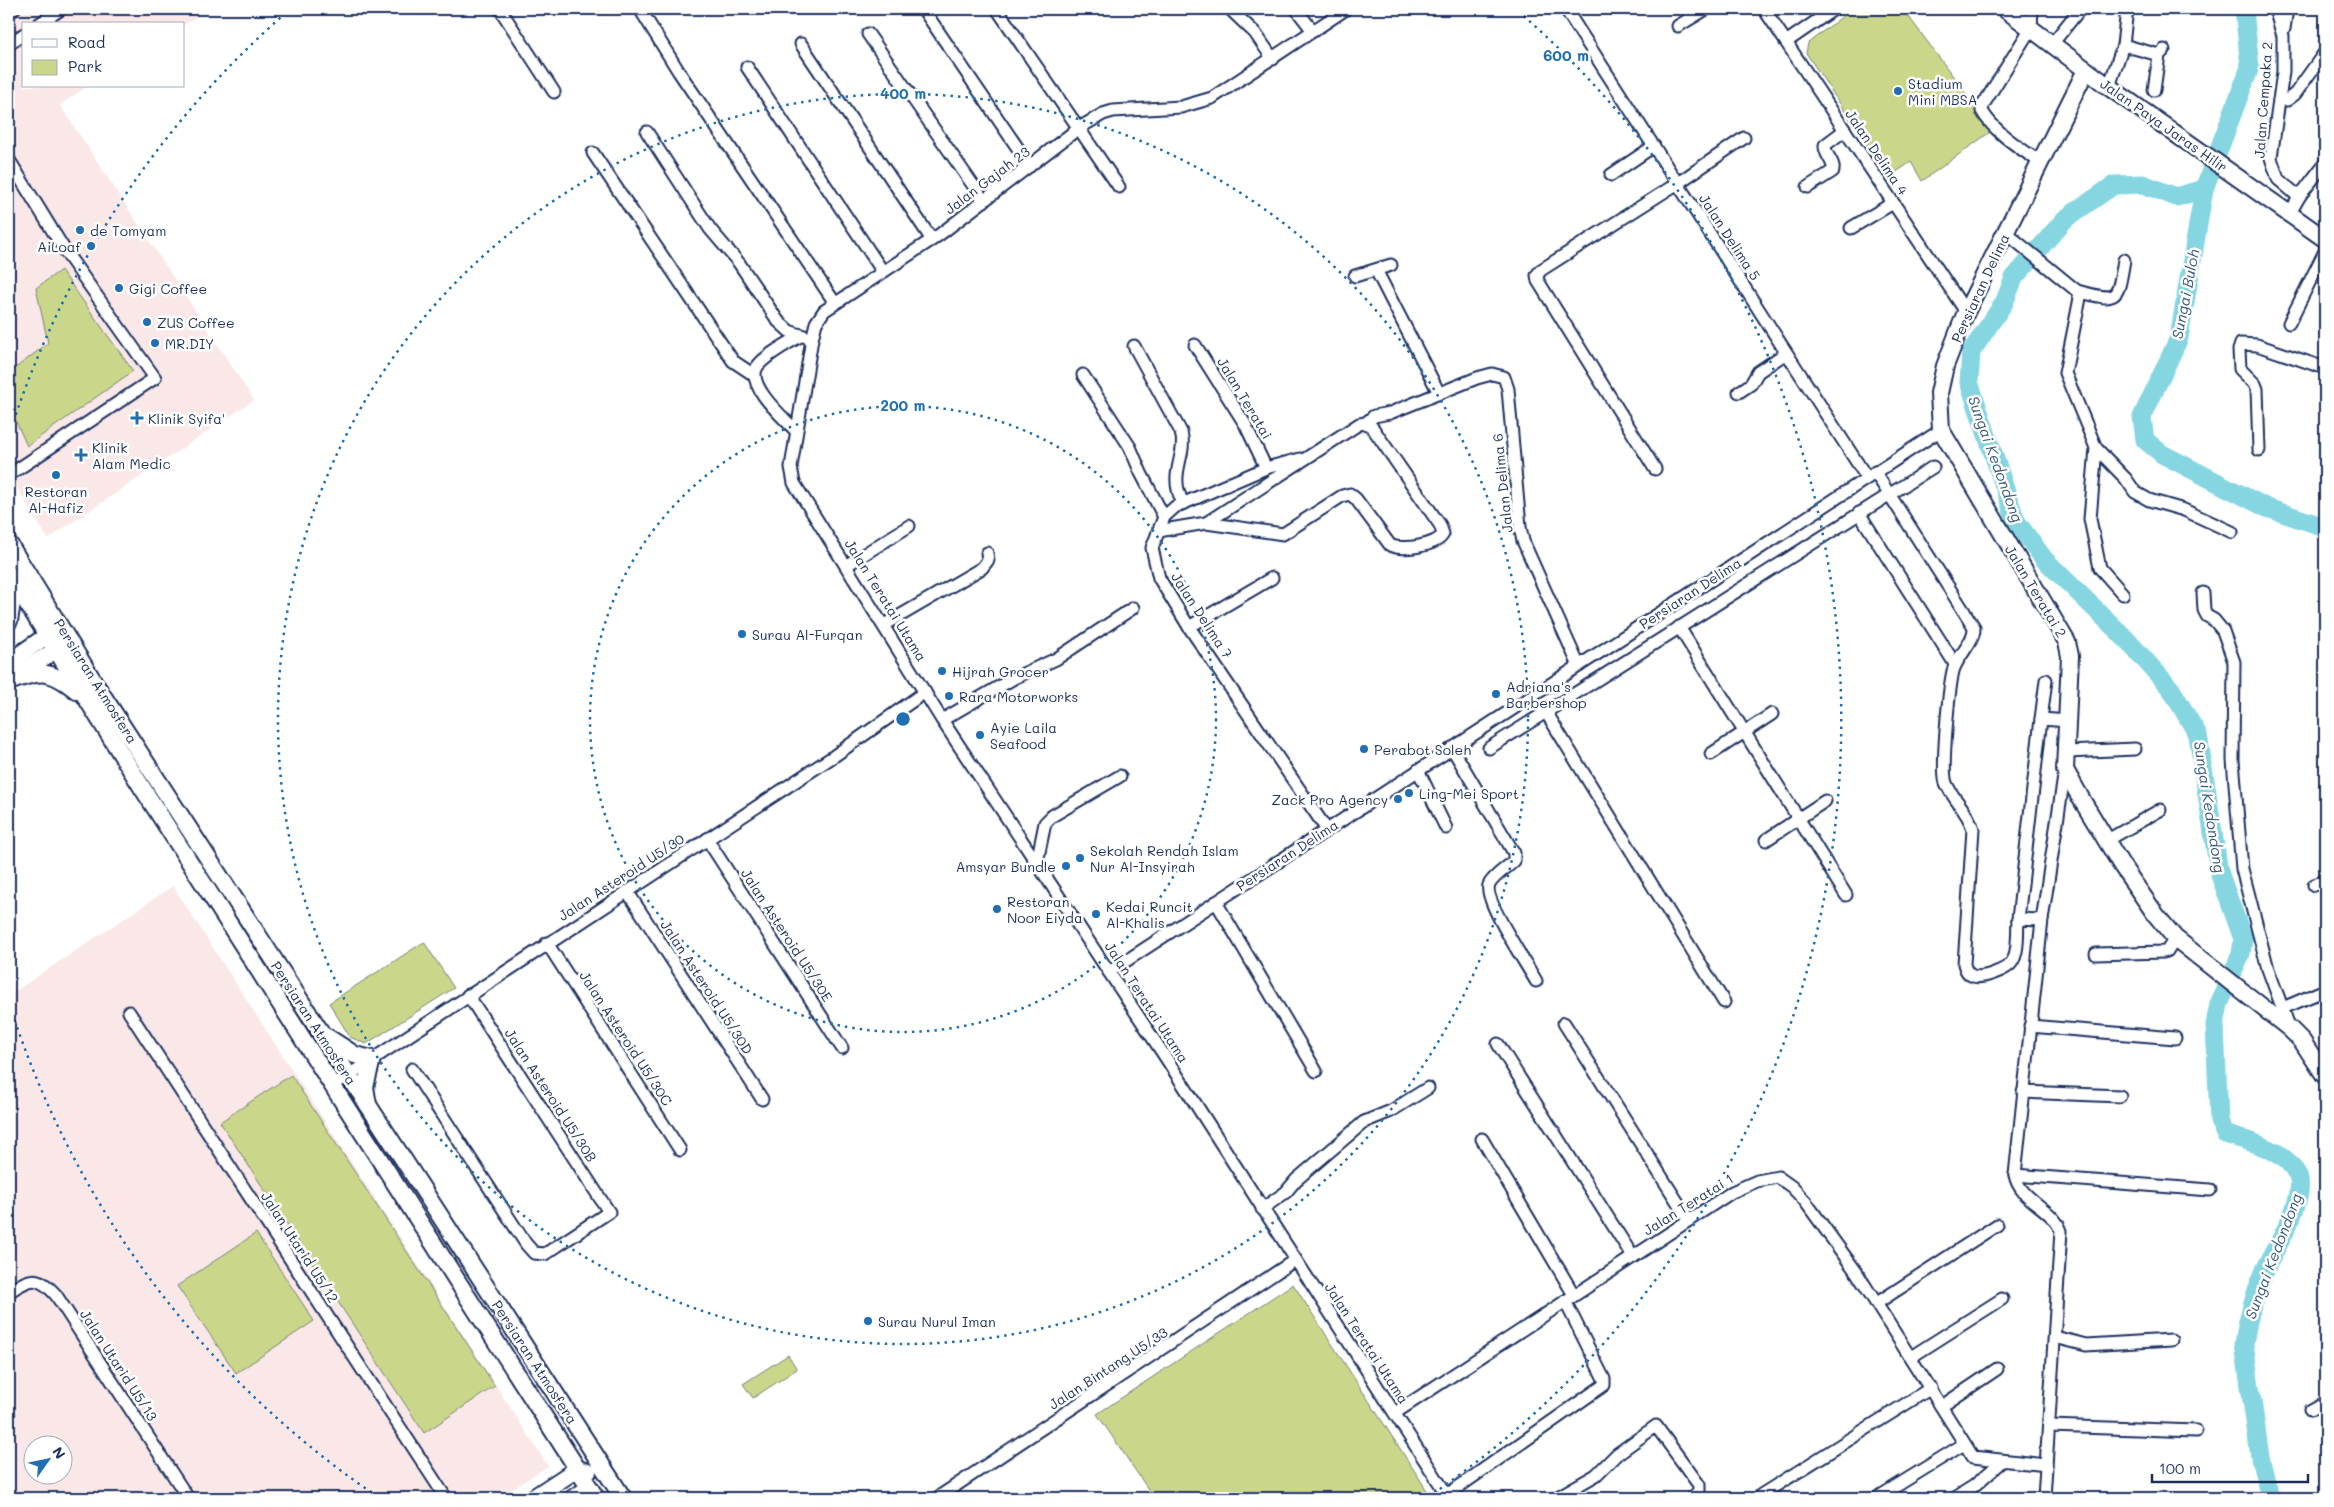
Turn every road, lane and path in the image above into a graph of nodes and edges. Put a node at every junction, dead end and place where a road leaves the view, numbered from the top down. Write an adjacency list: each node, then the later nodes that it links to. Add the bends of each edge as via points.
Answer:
1 (14, 9): 19 (street)
2 (61, 9): 21 (street)
3 (500, 9): 39 (street)
4 (640, 9): 70 (street, via 678,72)
5 (923, 9): 50 (street)
6 (997, 9): 41 (street)
7 (1230, 9): 34 (street, via 1255,34)
8 (1296, 9): 24 (street)
9 (1346, 9): 24 (street, Jalan Gajah 23)
10 (1706, 9): 22 (street)
11 (1764, 9): 28 (street, Jalan Delima 4)
12 (1834, 9): 28 (street)
13 (2005, 9): 23 (street, Jalan Paya Jaras Hilir)
14 (2032, 9): 23 (street)
15 (2080, 9): 31 (street)
16 (2275, 9): 27 (street, Jalan Cempaka 2)
17 (2287, 9): 27 (street)
18 (2123, 10): 32 (street)
19 (9, 12)
20 (1568, 13): 45 (street, Jalan Delima 5)
21 (42, 22)
22 (1678, 26)
23 (2031, 28): 31 (street, Jalan Paya Jaras Hilir); 48 (street, via 1982,111 2010,140)
24 (1313, 31): 34 (street, Jalan Gajah 23)
25 (868, 34): 56 (street)
26 (22, 35): 29 (street)
27 (2283, 36): 40 (street, Jalan Cempaka 2)
28 (1786, 42): 42 (street, Jalan Delima 4)
29 (9, 44)
30 (801, 44): 62 (street)
31 (2052, 44): 36 (street, Jalan Paya Jaras Hilir)
32 (2123, 45): 37 (street); 38 (street, via 2161,53)
33 (2325, 52): 40 (street, via 2295,94 2287,100)
34 (1272, 59): 41 (street, Jalan Gajah 23, via 1212,98 1181,107 1113,111)
35 (747, 67): 67 (street)
36 (2086, 70): 37 (street, Jalan Paya Jaras Hilir); 48 (street, Persiaran Delima)
37 (2109, 87): 58 (street, Jalan Paya Jaras Hilir)
38 (2154, 90)
39 (554, 92)
40 (2279, 100): 55 (street, Jalan Cempaka 2, via 2271,158 2278,179)
41 (1080, 128): 50 (street, Jalan Gajah 23); 54 (street)
42 (1845, 130): 53 (street, via 1825,145 1834,165 1833,171); 57 (street, Jalan Delima 4)
43 (647, 132): 73 (street, via 710,229 739,263 778,321 790,331)
44 (1744, 138): 52 (street)
45 (1654, 146): 51 (street); 52 (street, Jalan Delima 5)
46 (593, 153): 79 (street, via 733,361)
47 (9, 160): 91 (street, via 67,254 155,378)
48 (2040, 162): 60 (street, Persiaran Delima)
49 (2325, 163): 55 (street)
50 (1030, 166): 56 (street, Jalan Gajah 23)
51 (1611, 175)
52 (1678, 183): 76 (street, Jalan Delima 5); 90 (street, via 1540,270 1537,275)
53 (1808, 187)
54 (1119, 188)
55 (2299, 198): 58 (street)
56 (984, 201): 62 (street, Jalan Gajah 23)
57 (1893, 203): 59 (street); 71 (street, Jalan Delima 4)
58 (2290, 213): 61 (street, Jalan Paya Jaras Hilir)
59 (1851, 228)
60 (2005, 232): 69 (street); 71 (street, Persiaran Delima)
61 (2325, 239)
62 (932, 240): 67 (street, Jalan Gajah 23)
63 (2325, 251): 72 (street)
64 (2124, 260): 69 (street, via 2115,296 2108,299)
65 (1391, 265): 66 (street)
66 (1376, 270): 68 (street); 81 (street)
67 (883, 272): 70 (street, Jalan Gajah 23)
68 (1355, 276)
69 (2077, 291): 85 (street, via 2080,298 2064,372)
70 (836, 303): 73 (street, Jalan Gajah 23, via 819,317)
71 (1966, 312): 83 (street, Persiaran Delima, via 1939,393)
72 (2289, 322)
73 (807, 337): 79 (street, via 758,366); 84 (street, Jalan Gajah 23)
74 (1195, 345): 89 (street, Jalan Teratai, via 1245,424)
75 (1134, 346): 95 (street, via 1181,432 1183,440 1176,484)
76 (1786, 353): 80 (street, via 1758,372 1751,384); 92 (street, Jalan Delima 5)
77 (2325, 368): 86 (street, via 2257,345 2242,344 2239,350 2240,369 2257,389)
78 (1083, 375): 97 (street, via 1130,447)
79 (754, 376): 84 (street, via 758,388)
80 (1739, 392)
81 (1438, 393): 82 (street, via 1390,413 1374,416); 120 (street, Jalan Delima 6, via 1492,374 1504,377 1508,389 1523,541)
82 (1366, 423): 87 (street, via 1359,424); 98 (street, via 1372,427 1440,525 1442,537 1412,548 1394,547 1350,494 1282,534)
83 (1941, 430): 92 (street, Persiaran Delima); 129 (street, Jalan Teratai 2, via 2066,642 2070,656)
84 (796, 431): 94 (street, Jalan Gajah 23, via 791,476)
85 (2096, 448): 101 (street, via 2135,492); 108 (street, via 2090,519 2100,568)
86 (2259, 450)
87 (1309, 456): 89 (street); 98 (street)
88 (1933, 467): 93 (street)
89 (1266, 468): 95 (street)
90 (1655, 468)
91 (10, 472)
92 (1871, 475): 93 (street, Jalan Delima 5); 120 (street, Persiaran Delima)
93 (1890, 494): 96 (street); 119 (street, Jalan Delima 5, via 1974,627 1974,633)
94 (804, 498): 104 (street, Jalan Teratai Utama)
95 (1183, 503): 97 (street)
96 (1859, 514): 114 (street); 119 (street)
97 (1164, 517): 100 (street, Jalan Delima 7)
98 (1206, 523): 100 (street)
99 (909, 526): 104 (street)
100 (1158, 531): 113 (street, Jalan Delima 7, via 1152,548 1159,578)
101 (2232, 532)
102 (9, 544): 112 (street, Persiaran Atmosfera)
103 (987, 553): 111 (street, via 988,560 982,568)
104 (847, 566): 111 (street, Jalan Teratai Utama)
105 (1272, 578): 113 (street)
106 (12, 579): 110 (street); 115 (street, Persiaran Atmosfera)
107 (2203, 593): 161 (street, via 2204,610 2223,631 2234,662 2233,760 2242,869 2268,969)
108 (2123, 594)
109 (1133, 608): 128 (street, via 1056,659 1014,678)
110 (9, 621)
111 (884, 625): 123 (street, Jalan Teratai Utama)
112 (60, 626): 115 (street); 116 (street, Persiaran Atmosfera)
113 (1189, 627): 143 (street, Jalan Delima 7)
114 (1679, 627): 125 (street); 130 (street)
115 (46, 636): 117 (street, Persiaran Atmosfera); 118 (street)
116 (70, 640): 117 (street); 165 (street, Persiaran Atmosfera, via 97,687)
117 (56, 650): 122 (street); 124 (street, Persiaran Atmosfera)
118 (9, 662)
119 (1955, 664): 151 (street, via 1946,731 1945,780 1973,829 1964,964 1968,973 1984,975 2011,964)
120 (1579, 666): 131 (street, Persiaran Delima)
121 (2046, 680): 127 (street)
122 (9, 681): 124 (street, via 32,673 47,674 63,680)
123 (925, 692): 128 (street, Jalan Teratai Utama); 144 (street, Jalan Asteroid U5/30)
124 (85, 697): 175 (street, Persiaran Atmosfera)
125 (1546, 712): 132 (street); 160 (street)
126 (1772, 714): 130 (street)
127 (2041, 719): 129 (street); 151 (street)
128 (942, 720): 147 (street, Jalan Teratai Utama)
129 (2069, 721): 134 (street, Jalan Teratai 2)
130 (1743, 733): 135 (street); 141 (street)
131 (1452, 748): 136 (street, Persiaran Delima); 157 (street, via 1514,853 1514,861 1491,882 1488,892)
132 (1489, 748)
133 (2135, 750): 134 (street)
134 (2067, 752): 137 (street, Jalan Teratai 2)
135 (1711, 754)
136 (1418, 770): 142 (street); 143 (street, Persiaran Delima)
137 (2065, 770): 146 (street); 152 (street)
138 (1120, 776): 147 (street, via 1045,823)
139 (1825, 801): 141 (street)
140 (2160, 810): 146 (street)
141 (1797, 819): 145 (street); 149 (street)
142 (1446, 828)
143 (1327, 830): 150 (street, Persiaran Delima)
144 (707, 839): 148 (street, Jalan Asteroid U5/30); 169 (street, Jalan Asteroid U5/30E)
145 (1766, 840)
146 (2106, 840): 153 (street)
147 (1037, 862): 156 (street, Jalan Teratai Utama)
148 (627, 891): 154 (street, Jalan Asteroid U5/30); 179 (street, Jalan Asteroid U5/30D)
149 (1846, 895)
150 (1216, 902): 156 (street, Persiaran Delima); 173 (street)
151 (2018, 919): 152 (street)
152 (2042, 920): 164 (street)
153 (2175, 938): 155 (street, via 2163,952); 166 (street)
154 (547, 943): 159 (street, Jalan Asteroid U5/30); 182 (street, Jalan Asteroid U5/30C)
155 (2096, 954)
156 (1109, 972): 185 (street, Jalan Teratai Utama)
157 (1536, 980)
158 (2325, 990): 161 (street)
159 (468, 995): 170 (street, Jalan Asteroid U5/30); 171 (street, Jalan Asteroid U5/30B, via 609,1212 544,1254 534,1253)
160 (1724, 1002)
161 (2283, 1008): 166 (street)
162 (129, 1012): 213 (street, Jalan Utarid U5/12)
163 (1564, 1023): 186 (street)
164 (2030, 1026): 167 (street); 177 (street)
165 (320, 1032): 170 (street, via 355,1055); 174 (street, Persiaran Atmosfera)
166 (2296, 1035): 172 (street)
167 (2175, 1038)
168 (1498, 1044): 188 (street)
169 (842, 1048)
170 (372, 1059): 174 (street, Jalan Asteroid U5/30); 180 (street, via 365,1087)
171 (412, 1069)
172 (2324, 1070)
173 (1316, 1071)
174 (347, 1075): 175 (street, Jalan Asteroid U5/30); 180 (street, Persiaran Atmosfera)
175 (332, 1086): 209 (street, Persiaran Atmosfera)
176 (1428, 1088): 185 (street, via 1391,1111 1364,1122 1286,1192)
177 (2023, 1092): 178 (street); 183 (street)
178 (2120, 1096)
179 (762, 1099)
180 (368, 1107): 198 (street, Persiaran Atmosfera)
181 (1482, 1139): 191 (street)
182 (680, 1150)
183 (2014, 1175): 184 (street); 194 (street, via 2023,1192 2054,1218 2060,1231)
184 (2210, 1190)
185 (1262, 1209): 189 (street, Jalan Teratai Utama)
186 (1689, 1220): 188 (street, Jalan Teratai 1); 193 (street, Jalan Teratai 1, via 1732,1192 1757,1181 1778,1177 1805,1201)
187 (1997, 1225): 193 (street)
188 (1633, 1256): 191 (street, Jalan Teratai 1)
189 (1295, 1260): 203 (street, Jalan Teratai Utama); 218 (street, Jalan Bintang U5/33)
190 (9, 1292): 212 (street, Jalan Utarid U5/13, via 27,1280 37,1280 56,1295)
191 (1570, 1298): 203 (street, Jalan Teratai 1); 211 (street, via 1604,1385)
192 (2002, 1299): 196 (street)
193 (1877, 1303): 196 (street, Jalan Teratai 1)
194 (2055, 1337): 195 (street, via 2086,1345); 204 (street)
195 (2171, 1340)
196 (1911, 1356): 199 (street, Jalan Teratai 1)
197 (1997, 1369): 201 (street)
198 (543, 1375): 209 (street, via 589,1460); 217 (street, Persiaran Atmosfera)
199 (1931, 1388): 201 (street, Jalan Teratai 1); 210 (street)
200 (2325, 1402): 202 (street)
201 (1942, 1406): 206 (street, Jalan Teratai 1)
202 (2310, 1410)
203 (1395, 1412): 211 (street, Jalan Teratai Utama)
204 (2049, 1426): 205 (street); 208 (street)
205 (2196, 1431)
206 (1964, 1444): 207 (street, Jalan Teratai 1, via 1977,1459); 221 (street)
207 (2002, 1461): 208 (street, Jalan Teratai 1); 222 (street)
208 (2046, 1465): 223 (street)
209 (589, 1482): 214 (street); 215 (street); 216 (street)
210 (1761, 1495)
211 (1448, 1497)
212 (188, 1498)
213 (446, 1498)
214 (533, 1498)
215 (573, 1498)
216 (617, 1498)
217 (623, 1498)
218 (937, 1498)
219 (1556, 1498): 220 (street, via 1596,1475 1617,1454 1656,1426 1699,1485 1700,1491)
220 (1692, 1498)
221 (1877, 1498)
222 (1957, 1498)
223 (2044, 1498)

